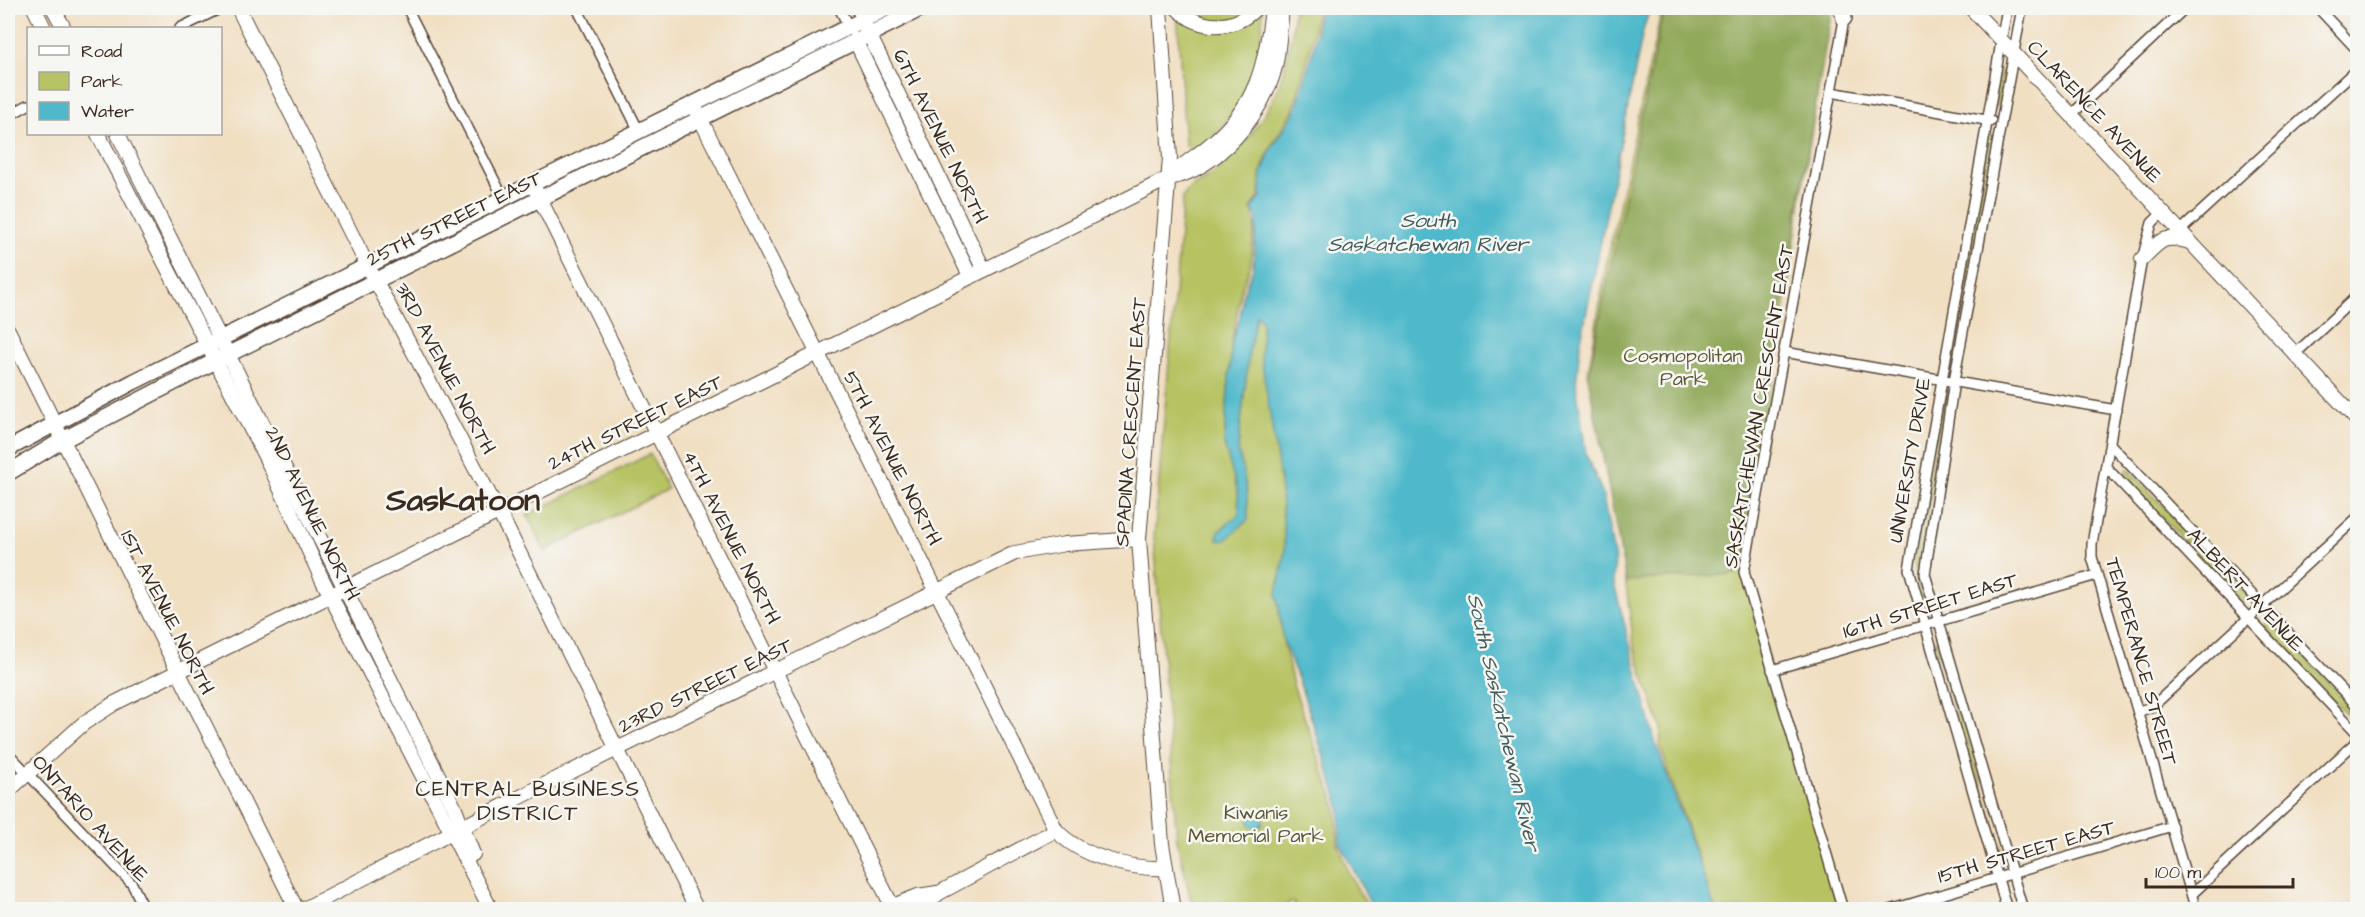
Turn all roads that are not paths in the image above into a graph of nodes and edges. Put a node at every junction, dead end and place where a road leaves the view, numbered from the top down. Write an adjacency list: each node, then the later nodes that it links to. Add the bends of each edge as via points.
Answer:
1 (34, 8): 22 (street)
2 (53, 8): 23 (street)
3 (221, 8): 24 (street)
4 (237, 8): 49 (street, 3RD AVENUE NORTH)
5 (408, 8): 43 (street)
6 (577, 8): 38 (street)
7 (839, 8): 21 (street)
8 (887, 8): 21 (main road, 25TH STREET EAST)
9 (922, 8): 25 (main road, 25TH STREET EAST)
10 (1160, 8): 41 (street, SPADINA CRESCENT EAST, via 1170,154)
11 (1177, 8): 12 (street, via 1209,26 1227,26)
12 (1256, 8)
13 (1272, 8): 41 (street, via 1267,56 1244,108 1215,141 1182,163)
14 (1282, 8): 41 (street, via 1273,73 1245,126 1211,159 1184,175)
15 (1971, 8): 26 (street, CLARENCE AVENUE)
16 (2007, 8): 26 (street, UNIVERSITY DRIVE)
17 (2022, 8): 28 (street, UNIVERSITY DRIVE)
18 (2186, 8): 33 (street)
19 (2318, 8): 27 (street)
20 (1844, 11): 30 (street, SASKATCHEWAN CRESCENT EAST)
21 (855, 18): 25 (street, 6TH AVENUE NORTH); 31 (main road, 25TH STREET EAST)
22 (44, 27)
23 (63, 27)
24 (182, 27)
25 (863, 38): 35 (main road, 25TH STREET EAST); 50 (street, 6TH AVENUE NORTH); 51 (street, 6TH AVENUE NORTH)
26 (2000, 39): 28 (street, CLARENCE AVENUE); 36 (street, UNIVERSITY DRIVE)
27 (2358, 51)
28 (2013, 52): 33 (street, CLARENCE AVENUE); 37 (street, UNIVERSITY DRIVE)
29 (2358, 68): 46 (street)
30 (1831, 92): 36 (street); 58 (street, SASKATCHEWAN CRESCENT EAST)
31 (693, 104): 35 (street, 5TH AVENUE NORTH); 38 (main road, 25TH STREET EAST)
32 (27, 106): 34 (street)
33 (2072, 114): 45 (street, CLARENCE AVENUE)
34 (8, 116)
35 (701, 120): 44 (main road, 25TH STREET EAST); 57 (street, 5TH AVENUE NORTH)
36 (1988, 120): 37 (street); 62 (street, UNIVERSITY DRIVE)
37 (2000, 122): 63 (street, UNIVERSITY DRIVE)
38 (639, 131): 42 (main road, 25TH STREET EAST)
39 (99, 135): 56 (street, 2ND AVENUE NORTH)
40 (119, 135): 55 (street, 2ND AVENUE NORTH)
41 (1168, 178): 50 (street, 24TH STREET EAST); 75 (street, SPADINA CRESCENT EAST)
42 (532, 183): 43 (main road, 25TH STREET EAST); 44 (street, 4TH AVENUE NORTH)
43 (503, 197): 49 (main road, 25TH STREET EAST)
44 (541, 200): 52 (main road, 25TH STREET EAST); 67 (street, 4TH AVENUE NORTH)
45 (2163, 212): 46 (street, CLARENCE AVENUE); 48 (street, TEMPERANCE STREET, via 2152,223)
46 (2180, 231): 47 (street, CLARENCE AVENUE)
47 (2191, 243): 48 (street, via 2173,237 2163,239); 60 (street, CLARENCE AVENUE)
48 (2142, 259): 64 (street, TEMPERANCE STREET)
49 (368, 265): 52 (street, 3RD AVENUE NORTH); 55 (main road, 25TH STREET EAST)
50 (984, 270): 51 (street, 24TH STREET EAST)
51 (970, 276): 57 (street, 24TH STREET EAST)
52 (377, 280): 59 (main road, 25TH STREET EAST); 73 (street, 3RD AVENUE NORTH)
53 (2358, 295): 60 (street)
54 (8, 330): 66 (street, 1ST AVENUE NORTH)
55 (222, 339): 56 (main road, 25TH STREET EAST); 59 (street, 2ND AVENUE NORTH)
56 (206, 346): 61 (street, 2ND AVENUE NORTH); 66 (main road, 25TH STREET EAST)
57 (817, 351): 67 (street, 24TH STREET EAST); 78 (street, 5TH AVENUE NORTH)
58 (1784, 352): 62 (street); 84 (street, SASKATCHEWAN CRESCENT EAST, via 1744,572)
59 (229, 354): 61 (main road, 25TH STREET EAST); 77 (street, 2ND AVENUE NORTH)
60 (2295, 354): 65 (street, CLARENCE AVENUE)
61 (215, 362): 68 (main road, 25TH STREET EAST); 79 (street, 2ND AVENUE NORTH, via 270,466)
62 (1941, 378): 63 (street); 83 (street, UNIVERSITY DRIVE, via 1909,569)
63 (1954, 381): 64 (street); 82 (street, UNIVERSITY DRIVE, via 1926,553 1925,574)
64 (2116, 410): 69 (street, TEMPERANCE STREET)
65 (2358, 421)
66 (52, 424): 68 (street, 1ST AVENUE NORTH); 70 (main road, 25TH STREET EAST)
67 (657, 432): 73 (street, 24TH STREET EAST); 85 (street, 4TH AVENUE NORTH)
68 (61, 441): 72 (main road, 25TH STREET EAST); 86 (street, 1ST AVENUE NORTH)
69 (2111, 445): 71 (street, TEMPERANCE STREET); 80 (street, ALBERT AVENUE)
70 (8, 449)
71 (2107, 468): 76 (street, TEMPERANCE STREET, via 2092,544); 81 (street, ALBERT AVENUE)
72 (8, 473)
73 (498, 512): 77 (street, 24TH STREET EAST); 91 (street, 3RD AVENUE NORTH)
74 (2358, 517): 80 (street)
75 (1138, 539): 78 (street, 23RD STREET EAST, via 1028,550); 98 (street, SPADINA CRESCENT EAST)
76 (2097, 575): 82 (street, 16TH STREET EAST); 88 (street, TEMPERANCE STREET)
77 (345, 588): 79 (street, 24TH STREET EAST); 96 (street, 2ND AVENUE NORTH)
78 (937, 592): 85 (street, 23RD STREET EAST); 97 (street, 5TH AVENUE NORTH)
79 (330, 595): 86 (street, 24TH STREET EAST); 96 (street, 2ND AVENUE NORTH)
80 (2263, 605): 81 (street); 87 (street, ALBERT AVENUE)
81 (2249, 618): 88 (street, via 2153,706); 89 (street, ALBERT AVENUE)
82 (1939, 622): 83 (street, 16TH STREET EAST); 99 (street, UNIVERSITY DRIVE)
83 (1926, 626): 84 (street, 16TH STREET EAST); 100 (street, UNIVERSITY DRIVE)
84 (1772, 670): 112 (street, SASKATCHEWAN CRESCENT EAST)
85 (777, 671): 91 (street, 23RD STREET EAST); 103 (street, 4TH AVENUE NORTH)
86 (177, 672): 93 (street, 24TH STREET EAST, via 100,712); 105 (street, 1ST AVENUE NORTH)
87 (2358, 707)
88 (2138, 712): 95 (street, TEMPERANCE STREET)
89 (2358, 734)
90 (2358, 740): 102 (street)
91 (618, 750): 96 (street, 23RD STREET EAST); 109 (street, 3RD AVENUE NORTH)
92 (8, 753): 93 (street, ONTARIO AVENUE)
93 (27, 773): 94 (street, 24TH STREET EAST); 104 (street, ONTARIO AVENUE, via 132,884)
94 (8, 791)
95 (2172, 826): 99 (street, 15TH STREET EAST); 102 (street, TEMPERANCE STREET)
96 (458, 830): 106 (street, 23RD STREET EAST); 107 (street, 2ND AVENUE NORTH); 108 (street, 2ND AVENUE NORTH)
97 (1056, 830): 98 (street, via 1076,847 1130,866 1147,870); 101 (street)
98 (1166, 868): 111 (street, SPADINA CRESCENT EAST)
99 (2012, 873): 100 (street, 15TH STREET EAST); 115 (street, UNIVERSITY DRIVE)
100 (1998, 878): 113 (street, 15TH STREET EAST); 114 (street, UNIVERSITY DRIVE)
101 (939, 892): 103 (street); 110 (street)
102 (2192, 894): 116 (street, TEMPERANCE STREET)
103 (890, 908)
104 (145, 909)
105 (297, 909)
106 (302, 909)
107 (491, 909)
108 (502, 909)
109 (697, 909)
110 (918, 909)
111 (1173, 909)
112 (1843, 909)
113 (1890, 909)
114 (2007, 909)
115 (2023, 909)
116 (2196, 909)

